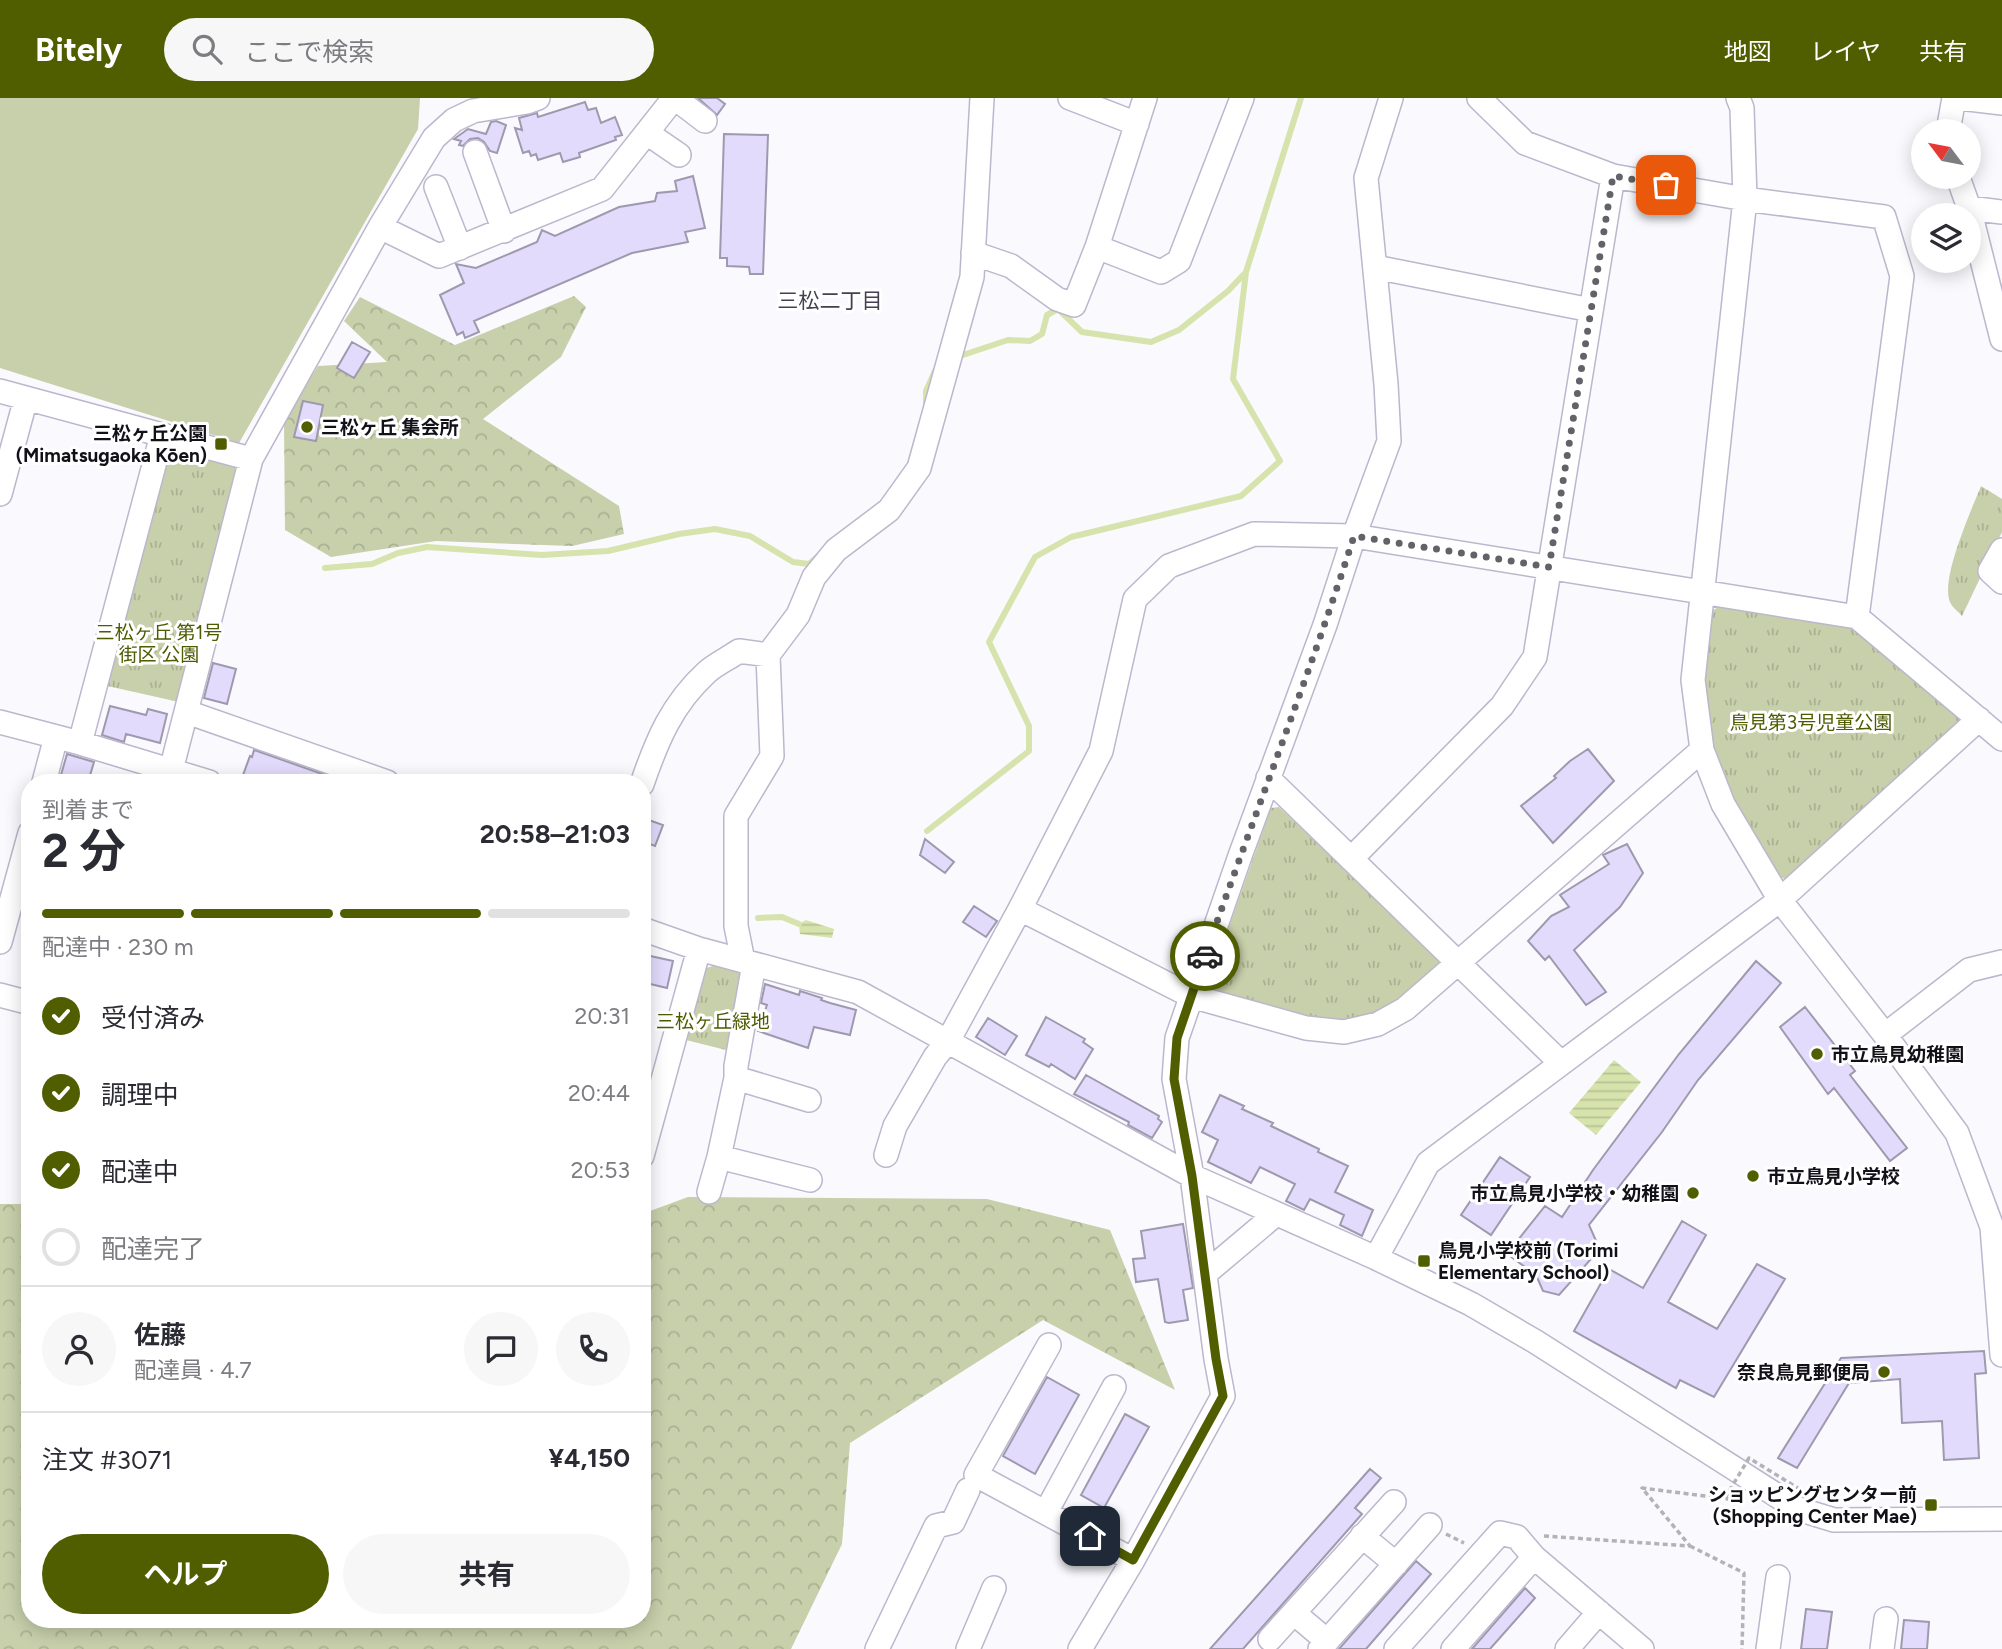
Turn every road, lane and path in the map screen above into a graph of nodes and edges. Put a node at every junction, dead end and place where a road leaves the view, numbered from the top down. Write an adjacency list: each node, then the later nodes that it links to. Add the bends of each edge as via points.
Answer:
1 (538, 98): 24 (street, via 474,111 454,120 434,138)
2 (674, 98): 14 (street); 16 (street)
3 (982, 98): 28 (street)
4 (1070, 98): 15 (street)
5 (1145, 98): 15 (street)
6 (1241, 98): 26 (street, via 1179,261 1161,272)
7 (1391, 98): 30 (street, via 1366,178)
8 (1479, 98): 19 (street, via 1525,143)
9 (1738, 98): 21 (street)
10 (1954, 98): 13 (street)
11 (1960, 98): 12 (street)
12 (2002, 103)
13 (1950, 119)
14 (705, 121)
15 (1137, 124): 26 (street)
16 (647, 133): 18 (street); 25 (street, via 602,189)
17 (475, 152): 25 (street)
18 (679, 155)
19 (1613, 176): 21 (street); 31 (street)
20 (436, 187): 27 (street)
21 (1745, 199): 42 (street); 43 (street, via 1884,217 1902,276)
22 (1981, 209): 23 (street)
23 (2002, 212)
24 (380, 228): 27 (street, via 439,256); 36 (street)
25 (504, 230): 27 (street)
26 (1097, 247): 28 (street, via 1074,305 1057,299 1011,266)
27 (460, 248)
28 (973, 253): 44 (street, via 972,277 919,468 890,510 836,550 814,577 798,615)
29 (1981, 256): 32 (street)
30 (1375, 267): 31 (street); 38 (street, via 1389,441)
31 (1591, 310): 40 (street)
32 (2002, 339)
33 (0, 391): 34 (street)
34 (26, 398): 35 (street); 37 (street)
35 (162, 435): 36 (street); 50 (street)
36 (251, 459): 45 (street)
37 (0, 494)
38 (1354, 536): 40 (street); 57 (street); 61 (street, via 1254,534 1169,566 1135,599 1101,751)
39 (2002, 550): 41 (street, via 1990,571)
40 (1549, 567): 42 (street); 58 (street, via 1535,657 1502,706)
41 (2002, 582)
42 (1702, 593): 43 (street); 51 (street, via 1693,680)
43 (1857, 617): 46 (street)
44 (768, 655): 56 (street, via 739,651 708,670 668,719); 65 (street, via 772,756 736,816 736,926)
45 (187, 712): 54 (street); 55 (street)
46 (1979, 719): 49 (street); 60 (street)
47 (0, 722): 48 (street)
48 (56, 737): 50 (street); 52 (street)
49 (2002, 739)
50 (79, 743): 53 (street)
51 (1702, 750): 60 (street, via 1723,804); 67 (street)
52 (46, 774)
53 (164, 774)
54 (171, 774)
55 (364, 774)
56 (645, 774)
57 (1268, 778): 58 (street); 69 (street)
58 (1351, 859): 67 (street)
59 (21, 866): 63 (street)
60 (1780, 900): 71 (street); 73 (street)
61 (1020, 909): 69 (street); 72 (street)
62 (651, 932): 64 (street)
63 (0, 942)
64 (699, 949): 65 (street); 76 (street)
65 (749, 962): 72 (street, via 858,992); 74 (street)
66 (2002, 962): 71 (street, via 1969,970)
67 (1458, 964): 69 (street, via 1405,1010 1378,1024 1344,1032 1306,1028); 73 (street)
68 (0, 995): 70 (street)
69 (1191, 996): 79 (street, via 1177,1038 1174,1079)
70 (21, 1001)
71 (1885, 1035): 86 (street, via 1957,1133 1992,1227)
72 (948, 1041): 77 (street, via 895,1126); 79 (street)
73 (1561, 1063): 83 (street, via 1428,1163)
74 (736, 1078): 75 (street); 78 (street)
75 (809, 1100)
76 (651, 1123)
77 (886, 1155)
78 (719, 1157): 80 (street); 81 (street)
79 (1192, 1176): 82 (street); 84 (street)
80 (810, 1180)
81 (709, 1192)
82 (1276, 1214): 83 (street); 84 (street)
83 (1376, 1258): 94 (street, via 1536,1342 1798,1509 1834,1520)
84 (1206, 1273): 99 (street, via 1223,1396)
85 (1049, 1345): 93 (street, via 976,1475)
86 (2002, 1353)
87 (1114, 1387): 93 (street)
88 (968, 1490): 108 (street, via 953,1522 936,1526)
89 (1806, 1493): 90 (path, bridge, via 1749,1458)
90 (1725, 1497): 92 (path); 98 (path, via 1642,1488)
91 (1394, 1502): 96 (street)
92 (1752, 1502)
93 (1046, 1512): 99 (street)
94 (2002, 1519)
95 (1430, 1525): 100 (street)
96 (1362, 1536): 100 (street); 104 (street)
97 (1538, 1546): 98 (path); 103 (street); 111 (street, via 1500,1533); 112 (street)
98 (1690, 1546): 115 (path, via 1744,1573)
99 (1133, 1560): 110 (street)
100 (1396, 1564): 107 (street)
101 (1778, 1577): 116 (street)
102 (993, 1588): 109 (street)
103 (1599, 1612): 113 (street); 114 (street)
104 (1294, 1613): 106 (street); 107 (street)
105 (1886, 1619): 117 (street)
106 (1270, 1639)
107 (1324, 1645)
108 (877, 1649)
109 (968, 1649)
110 (1080, 1649)
111 (1396, 1649)
112 (1453, 1649)
113 (1567, 1649)
114 (1642, 1649)
115 (1742, 1649)
116 (1768, 1649)
117 (1882, 1649)

